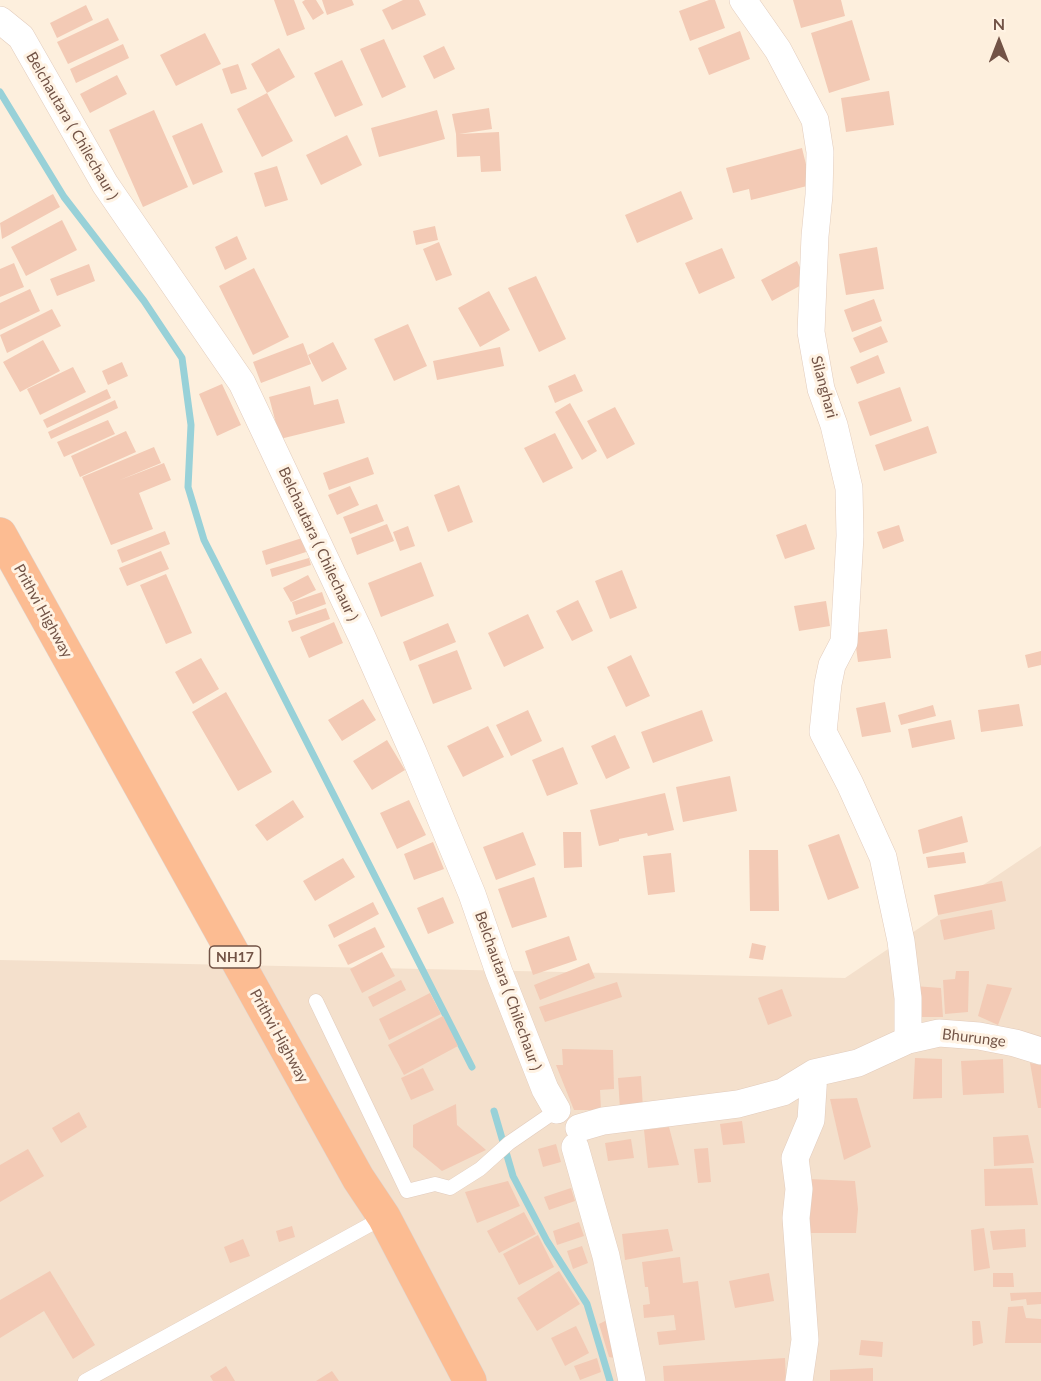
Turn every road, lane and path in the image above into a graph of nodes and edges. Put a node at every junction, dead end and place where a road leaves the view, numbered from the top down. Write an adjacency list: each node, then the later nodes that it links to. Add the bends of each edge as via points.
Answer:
1 (742, 0): 5 (street, Silanghari, via 778,50 809,110 820,152 811,332 849,488 850,536 844,642 832,665 823,732 883,857 901,941)
2 (0, 20): 8 (street, Belchautara ( Chilechaur ), via 21,37 105,184 242,383 413,752 472,894 544,1089)
3 (0, 534): 9 (highway, Prithvi Highway / NH17, via 352,1167)
4 (316, 1001): 8 (lane, via 407,1191 435,1185 450,1188)
5 (908, 1040): 6 (street, Bhurunge, via 939,1033 979,1036); 7 (street, Bhurunge, via 858,1063)
6 (1041, 1051)
7 (814, 1073): 12 (street, Bhurunge, via 783,1092 738,1104 603,1121 577,1137); 13 (street, via 811,1120 795,1158 805,1340)
8 (557, 1110)
9 (384, 1216): 10 (lane); 11 (highway, Prithvi Highway / NH17)
10 (85, 1381)
11 (470, 1381)
12 (632, 1381)
13 (799, 1381)

